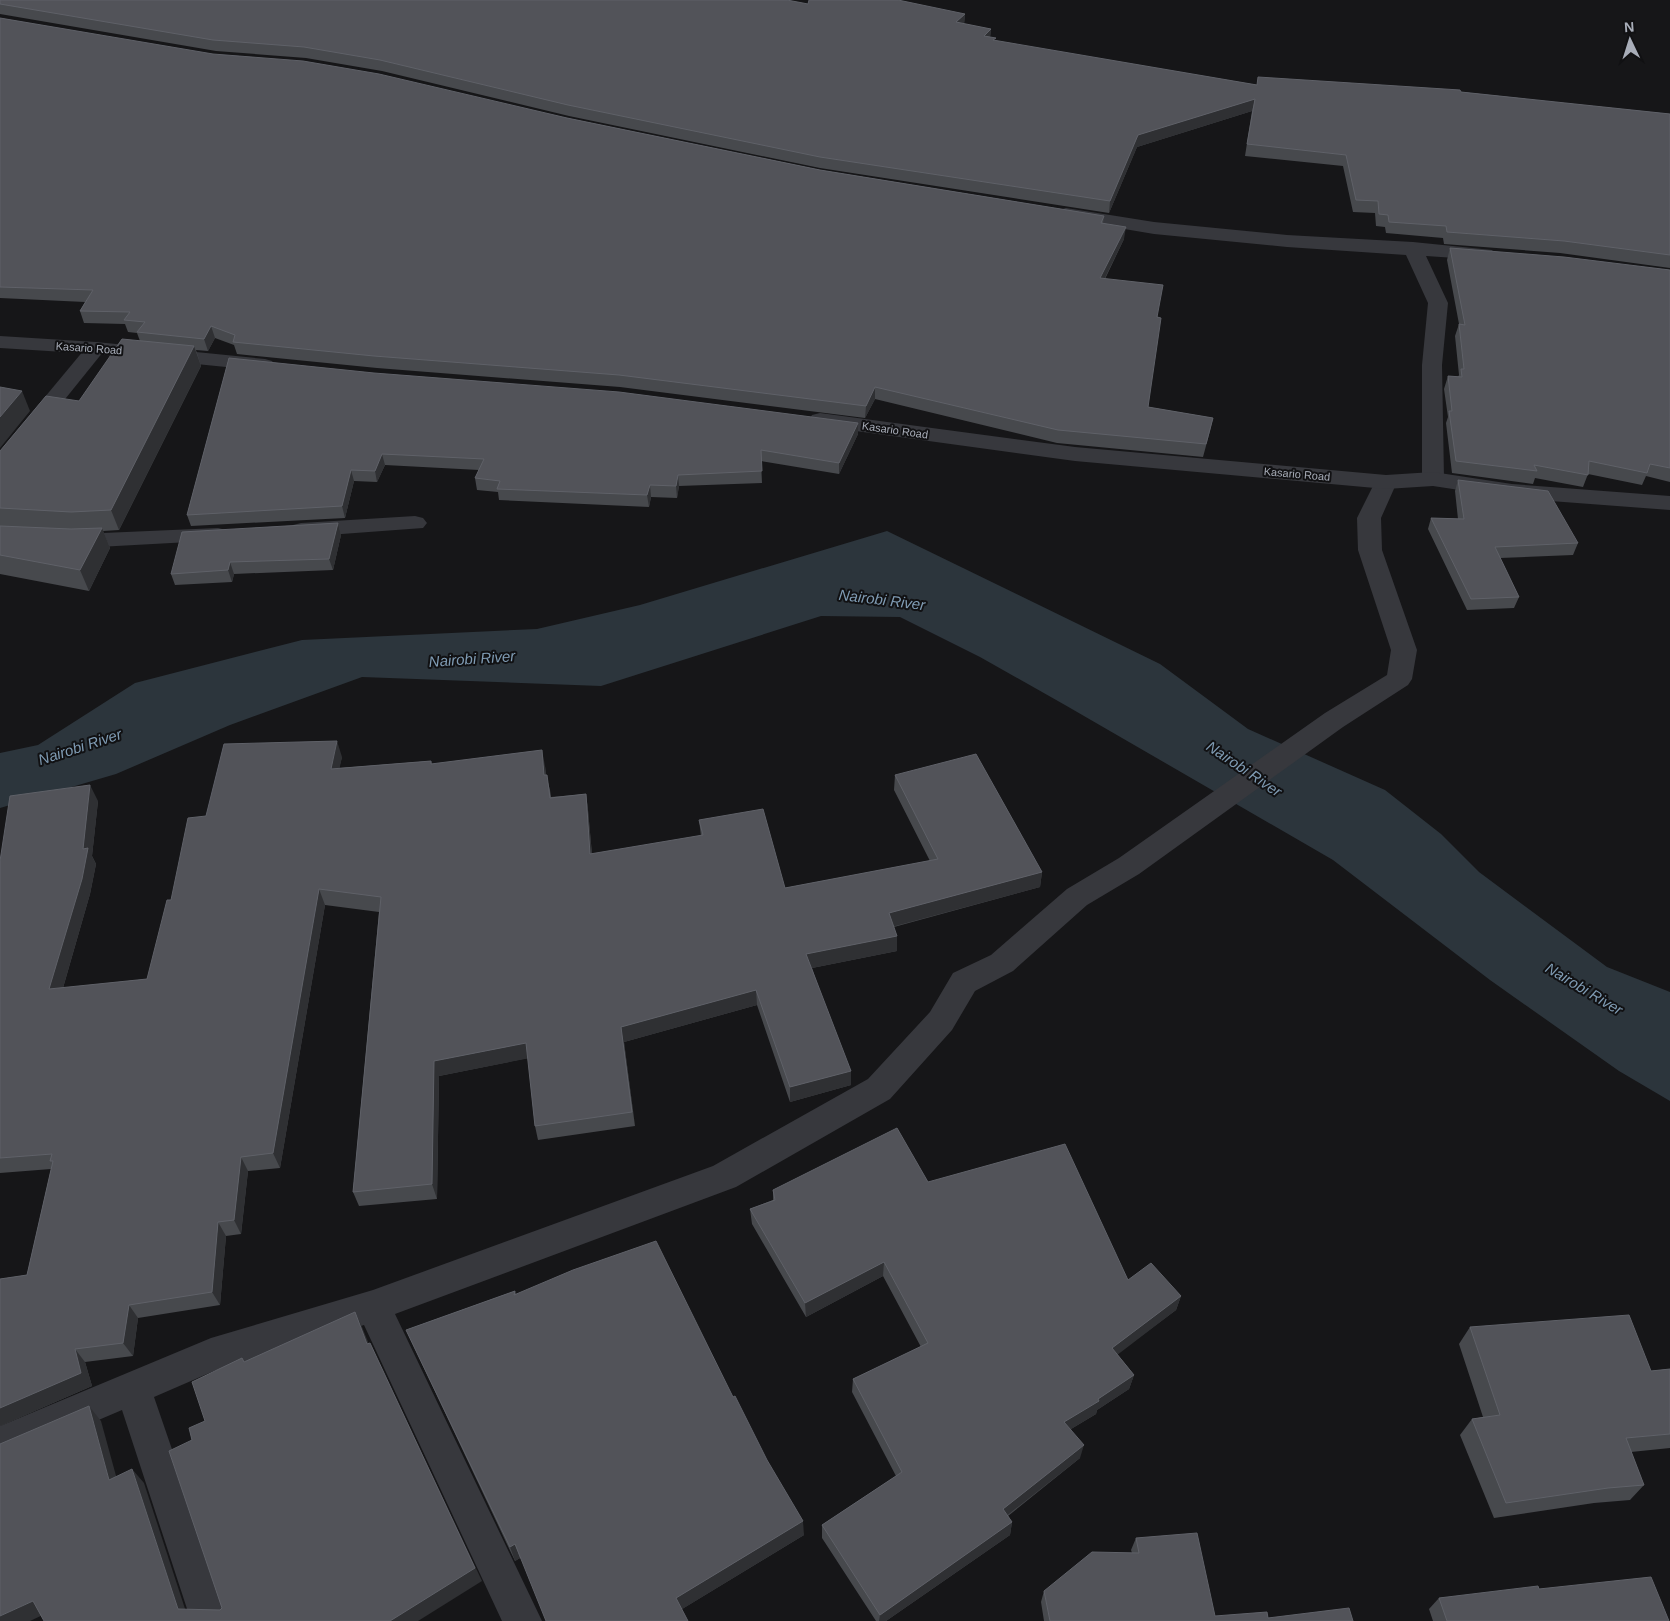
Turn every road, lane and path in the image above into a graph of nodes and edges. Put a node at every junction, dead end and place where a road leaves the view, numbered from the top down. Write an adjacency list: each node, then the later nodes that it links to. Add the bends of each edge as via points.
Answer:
1 (1046, 211): 2 (street, via 1154,228 1287,241)
2 (1413, 248): 3 (street); 9 (street, via 1438,303 1432,365)
3 (1500, 256)
4 (0, 342): 5 (street, Kasario Road)
5 (96, 348): 6 (street, Kasario Road); 8 (street)
6 (290, 367)
7 (803, 418): 10 (street, Kasario Road, via 1075,454)
8 (0, 465)
9 (1433, 480): 10 (street, Kasario Road); 11 (street, Kasario Road, via 1512,492)
10 (1386, 482): 16 (street, via 1369,518 1370,550 1404,650 1399,679 1334,720 1128,866 1077,897 1002,963 964,982 941,1020 879,1089 724,1177)
11 (1670, 503)
12 (415, 523): 13 (street)
13 (276, 531)
14 (236, 534): 15 (street, via 80,541)
15 (0, 537)
16 (373, 1306): 17 (street, via 211,1355); 20 (street)
17 (133, 1388): 18 (street); 19 (street)
18 (0, 1444)
19 (211, 1621)
20 (522, 1621)

